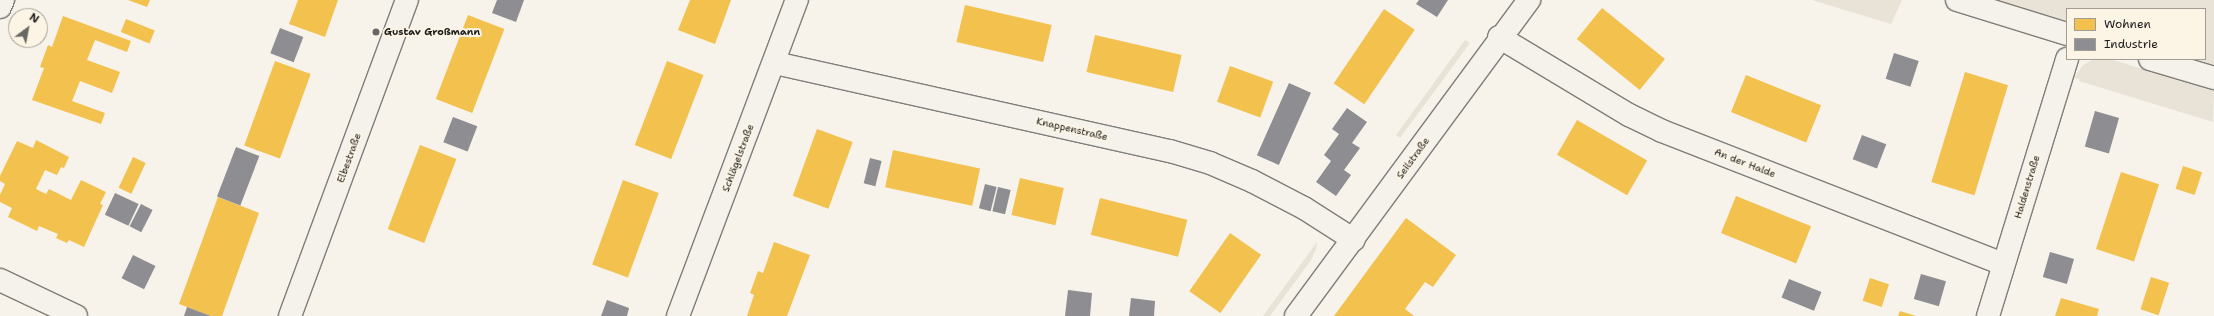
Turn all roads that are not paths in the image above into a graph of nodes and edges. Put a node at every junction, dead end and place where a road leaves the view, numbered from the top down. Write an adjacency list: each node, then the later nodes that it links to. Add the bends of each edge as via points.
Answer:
1 (3, 0): 6 (street)
2 (407, 0): 17 (street, Elbestraße)
3 (798, 0): 11 (street, Schlägelstraße)
4 (1529, 0): 8 (street, Seilstraße)
5 (1957, 0): 7 (street)
6 (0, 7)
7 (2066, 34)
8 (1500, 37): 13 (street, Seilstraße); 14 (street, An der Halde, via 1629,115 1662,131)
9 (2067, 60): 14 (street, Haldenstraße)
10 (2153, 60): 12 (street)
11 (774, 63): 13 (street, Knappenstraße, via 1170,151 1210,163 1304,208); 18 (street, Schlägelstraße)
12 (2214, 78)
13 (1354, 240): 19 (street, Seilstraße)
14 (2003, 264): 20 (street, Haldenstraße)
15 (0, 280): 16 (street)
16 (76, 316)
17 (290, 316)
18 (678, 316)
19 (1296, 316)
20 (1988, 316)

